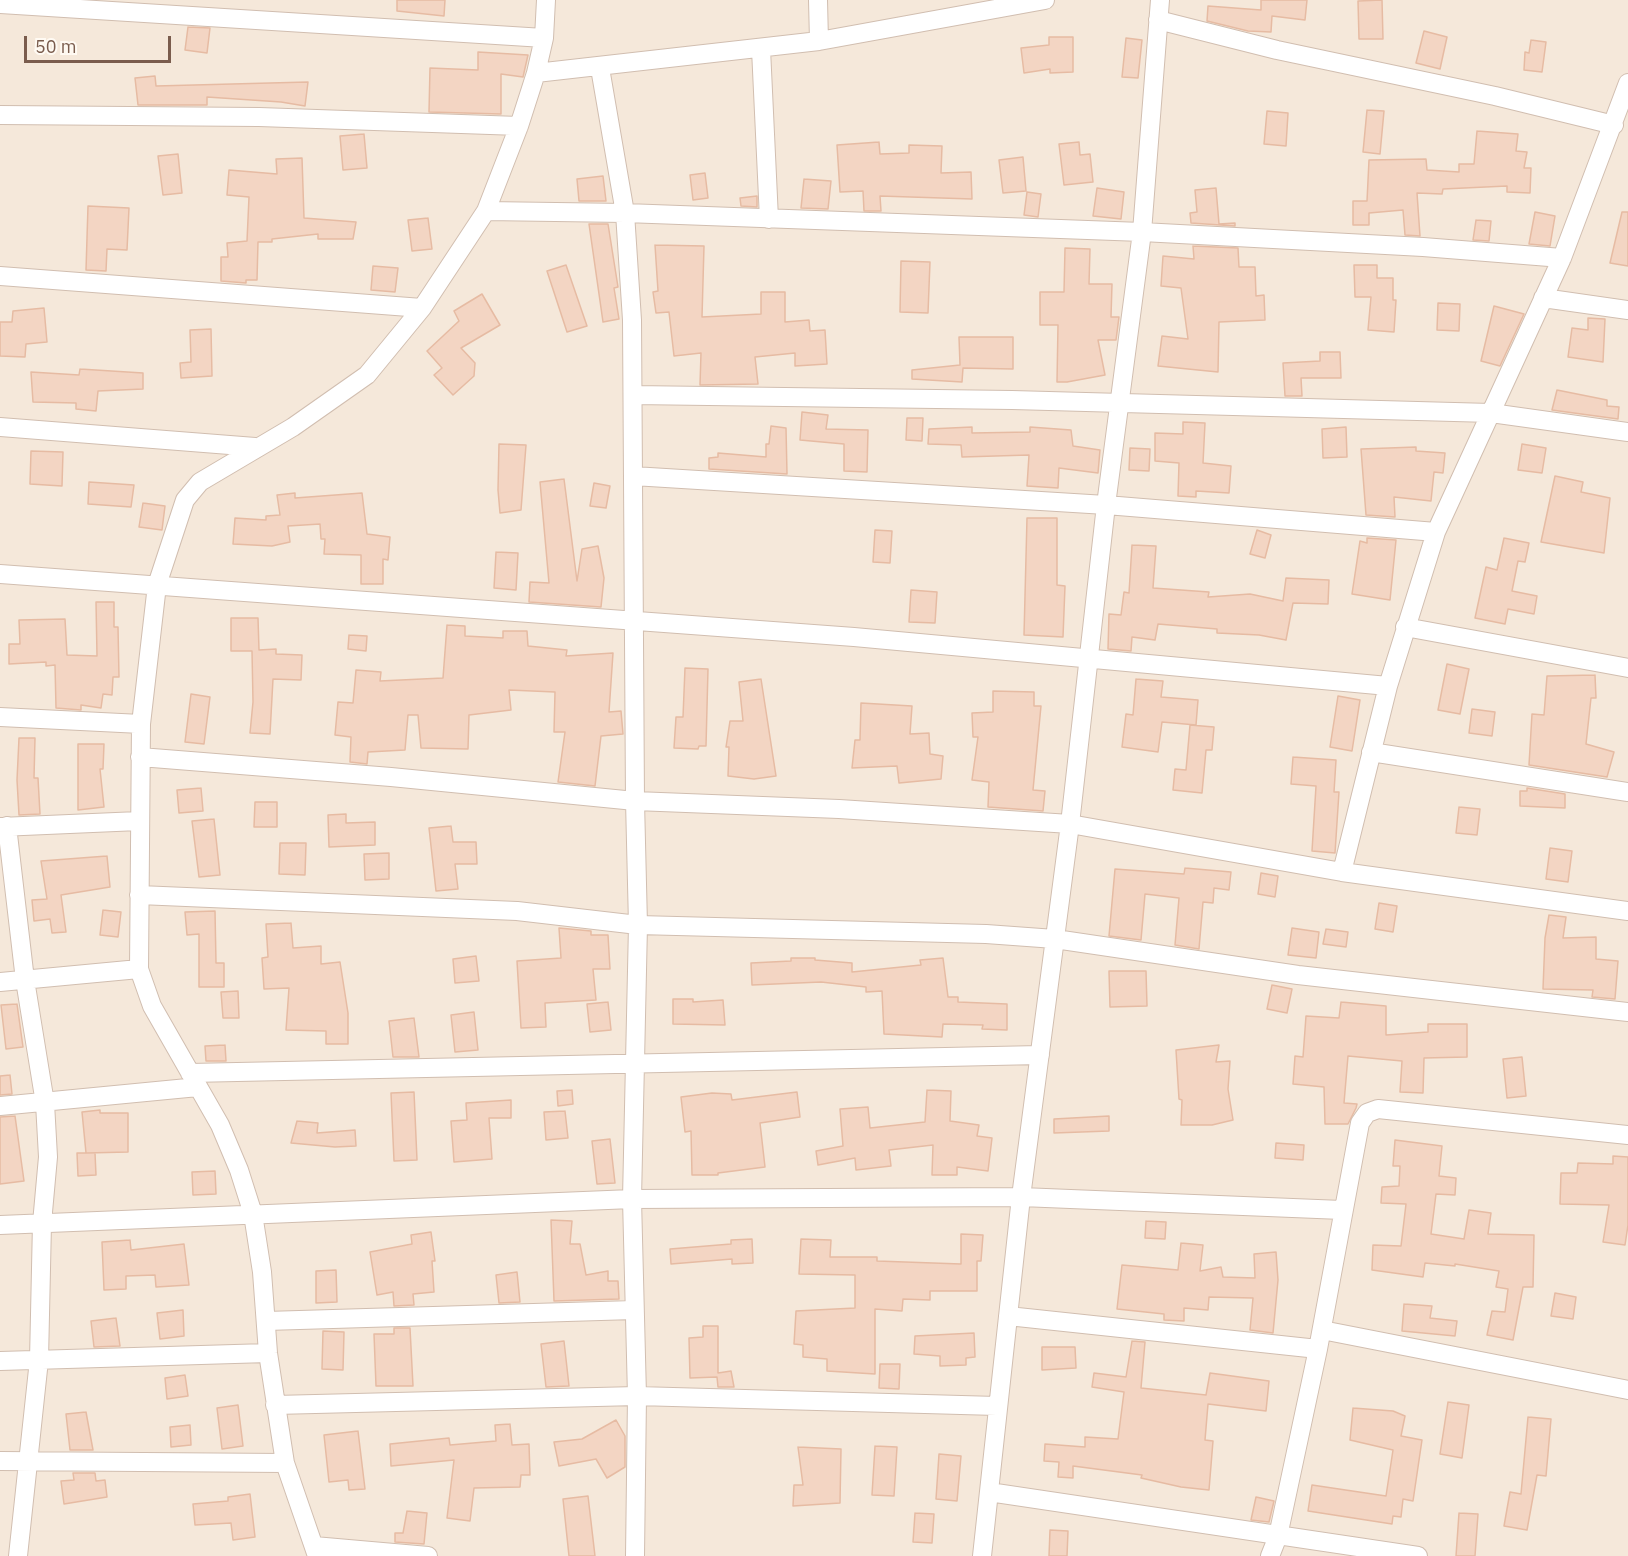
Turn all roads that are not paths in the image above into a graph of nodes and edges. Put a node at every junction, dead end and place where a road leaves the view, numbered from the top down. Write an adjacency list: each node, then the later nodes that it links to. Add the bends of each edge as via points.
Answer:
1 (546, 0): 7 (street)
2 (818, 0): 8 (street)
3 (1045, 0): 8 (street)
4 (1160, 0): 6 (street)
5 (0, 4): 7 (street)
6 (1158, 20): 15 (street, via 1277,50 1496,96); 20 (street)
7 (543, 38): 11 (street)
8 (819, 41): 9 (street)
9 (761, 49): 10 (street); 19 (street)
10 (600, 68): 11 (street); 18 (street)
11 (536, 73): 14 (street)
12 (1628, 82): 15 (street)
13 (0, 115): 14 (street, via 259,117)
14 (519, 126): 17 (street)
15 (1611, 131): 16 (street); 21 (street)
16 (1628, 138)
17 (486, 211): 18 (street); 24 (street)
18 (625, 213): 19 (street); 26 (street)
19 (769, 219): 20 (street)
20 (1142, 232): 21 (street); 27 (street)
21 (1562, 258): 23 (street)
22 (0, 276): 24 (street)
23 (1543, 298): 25 (street); 28 (street)
24 (422, 308): 31 (street, via 367,375 292,427)
25 (1628, 310)
26 (633, 395): 27 (street); 32 (street)
27 (1122, 402): 28 (street); 33 (street)
28 (1491, 413): 30 (street); 34 (street)
29 (0, 427): 31 (street)
30 (1628, 432)
31 (255, 447): 36 (street, via 200,482 185,500)
32 (633, 476): 33 (street); 37 (street)
33 (1106, 505): 34 (street); 39 (street)
34 (1436, 532): 38 (street)
35 (0, 574): 36 (street)
36 (157, 585): 37 (street); 43 (street)
37 (633, 619): 39 (street); 47 (street)
38 (1405, 627): 40 (street); 41 (street)
39 (1090, 658): 41 (street); 49 (street)
40 (1628, 668)
41 (1388, 686): 44 (street)
42 (0, 717): 43 (street)
43 (141, 724): 45 (street)
44 (1371, 752): 46 (street); 51 (street)
45 (140, 757): 47 (street); 48 (street)
46 (1628, 792)
47 (634, 801): 49 (street); 54 (street)
48 (139, 821): 50 (street); 52 (street)
49 (1070, 824): 51 (street); 55 (street)
50 (3, 827): 57 (street)
51 (1342, 872): 53 (street)
52 (139, 895): 54 (street, via 517,911); 56 (street)
53 (1628, 910)
54 (638, 925): 55 (street); 61 (street)
55 (1055, 939): 59 (street, via 1298,975); 60 (street)
56 (139, 969): 57 (street); 62 (street, via 152,1006)
57 (25, 980): 58 (street); 63 (street)
58 (0, 982)
59 (1628, 1012)
60 (1040, 1055): 61 (street); 66 (street)
61 (633, 1062): 62 (street); 67 (street)
62 (194, 1080): 63 (street); 69 (street, via 239,1170)
63 (45, 1103): 64 (street); 70 (street, via 48,1156)
64 (0, 1106)
65 (1628, 1135): 68 (street, via 1378,1109 1367,1113 1360,1123)
66 (1021, 1197): 67 (street); 68 (street); 73 (street)
67 (632, 1199): 69 (street); 72 (street)
68 (1342, 1210): 75 (street)
69 (253, 1214): 70 (street); 74 (street)
70 (42, 1222): 71 (street); 78 (street)
71 (0, 1225)
72 (634, 1310): 74 (street); 81 (street)
73 (1008, 1316): 76 (street); 83 (street)
74 (266, 1321): 77 (street)
75 (1322, 1330): 76 (street); 80 (street)
76 (1318, 1349): 88 (street)
77 (268, 1353): 78 (street); 82 (street)
78 (39, 1360): 79 (street); 85 (street)
79 (0, 1361)
80 (1628, 1390)
81 (637, 1396): 82 (street); 83 (street); 92 (street)
82 (275, 1405): 86 (street)
83 (997, 1406): 87 (street)
84 (0, 1461): 85 (street)
85 (28, 1461): 86 (street); 90 (street)
86 (285, 1463): 89 (street)
87 (989, 1492): 88 (street); 93 (street)
88 (1278, 1536): 94 (street); 95 (street)
89 (315, 1551): 91 (street)
90 (18, 1556)
91 (428, 1556)
92 (635, 1556)
93 (982, 1556)
94 (1270, 1556)
95 (1418, 1556)

